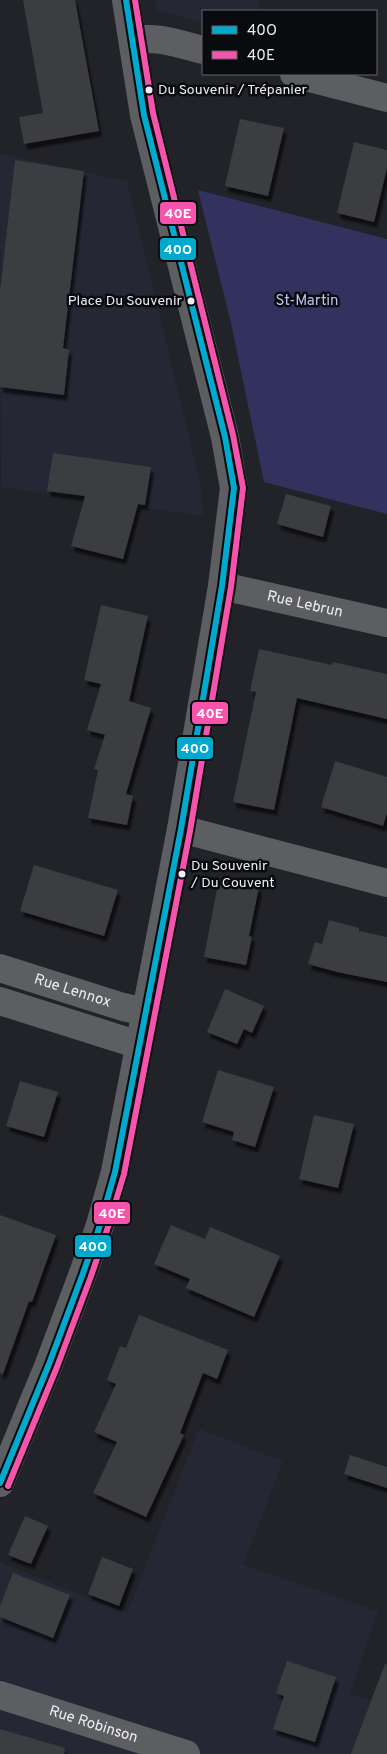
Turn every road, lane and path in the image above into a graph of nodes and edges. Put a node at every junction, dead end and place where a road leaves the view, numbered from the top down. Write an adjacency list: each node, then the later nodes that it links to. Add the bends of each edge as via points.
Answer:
1 (126, 0): 2 (street)
2 (133, 40): 3 (street, via 162,39); 6 (street, via 144,115 231,467 233,503)
3 (202, 50)
4 (298, 75): 5 (street)
5 (387, 98)
6 (222, 586): 7 (street, Rue Lebrun); 8 (street)
7 (387, 624)
8 (181, 829): 9 (street); 12 (street)
9 (387, 883)
10 (0, 968): 12 (street, Rue Lennox)
11 (0, 1001): 13 (street)
12 (146, 1012): 13 (street)
13 (139, 1044): 14 (street, via 115,1172 98,1228 49,1364)
14 (1, 1477)
15 (0, 1695): 16 (street, Rue Robinson)
16 (186, 1754)

